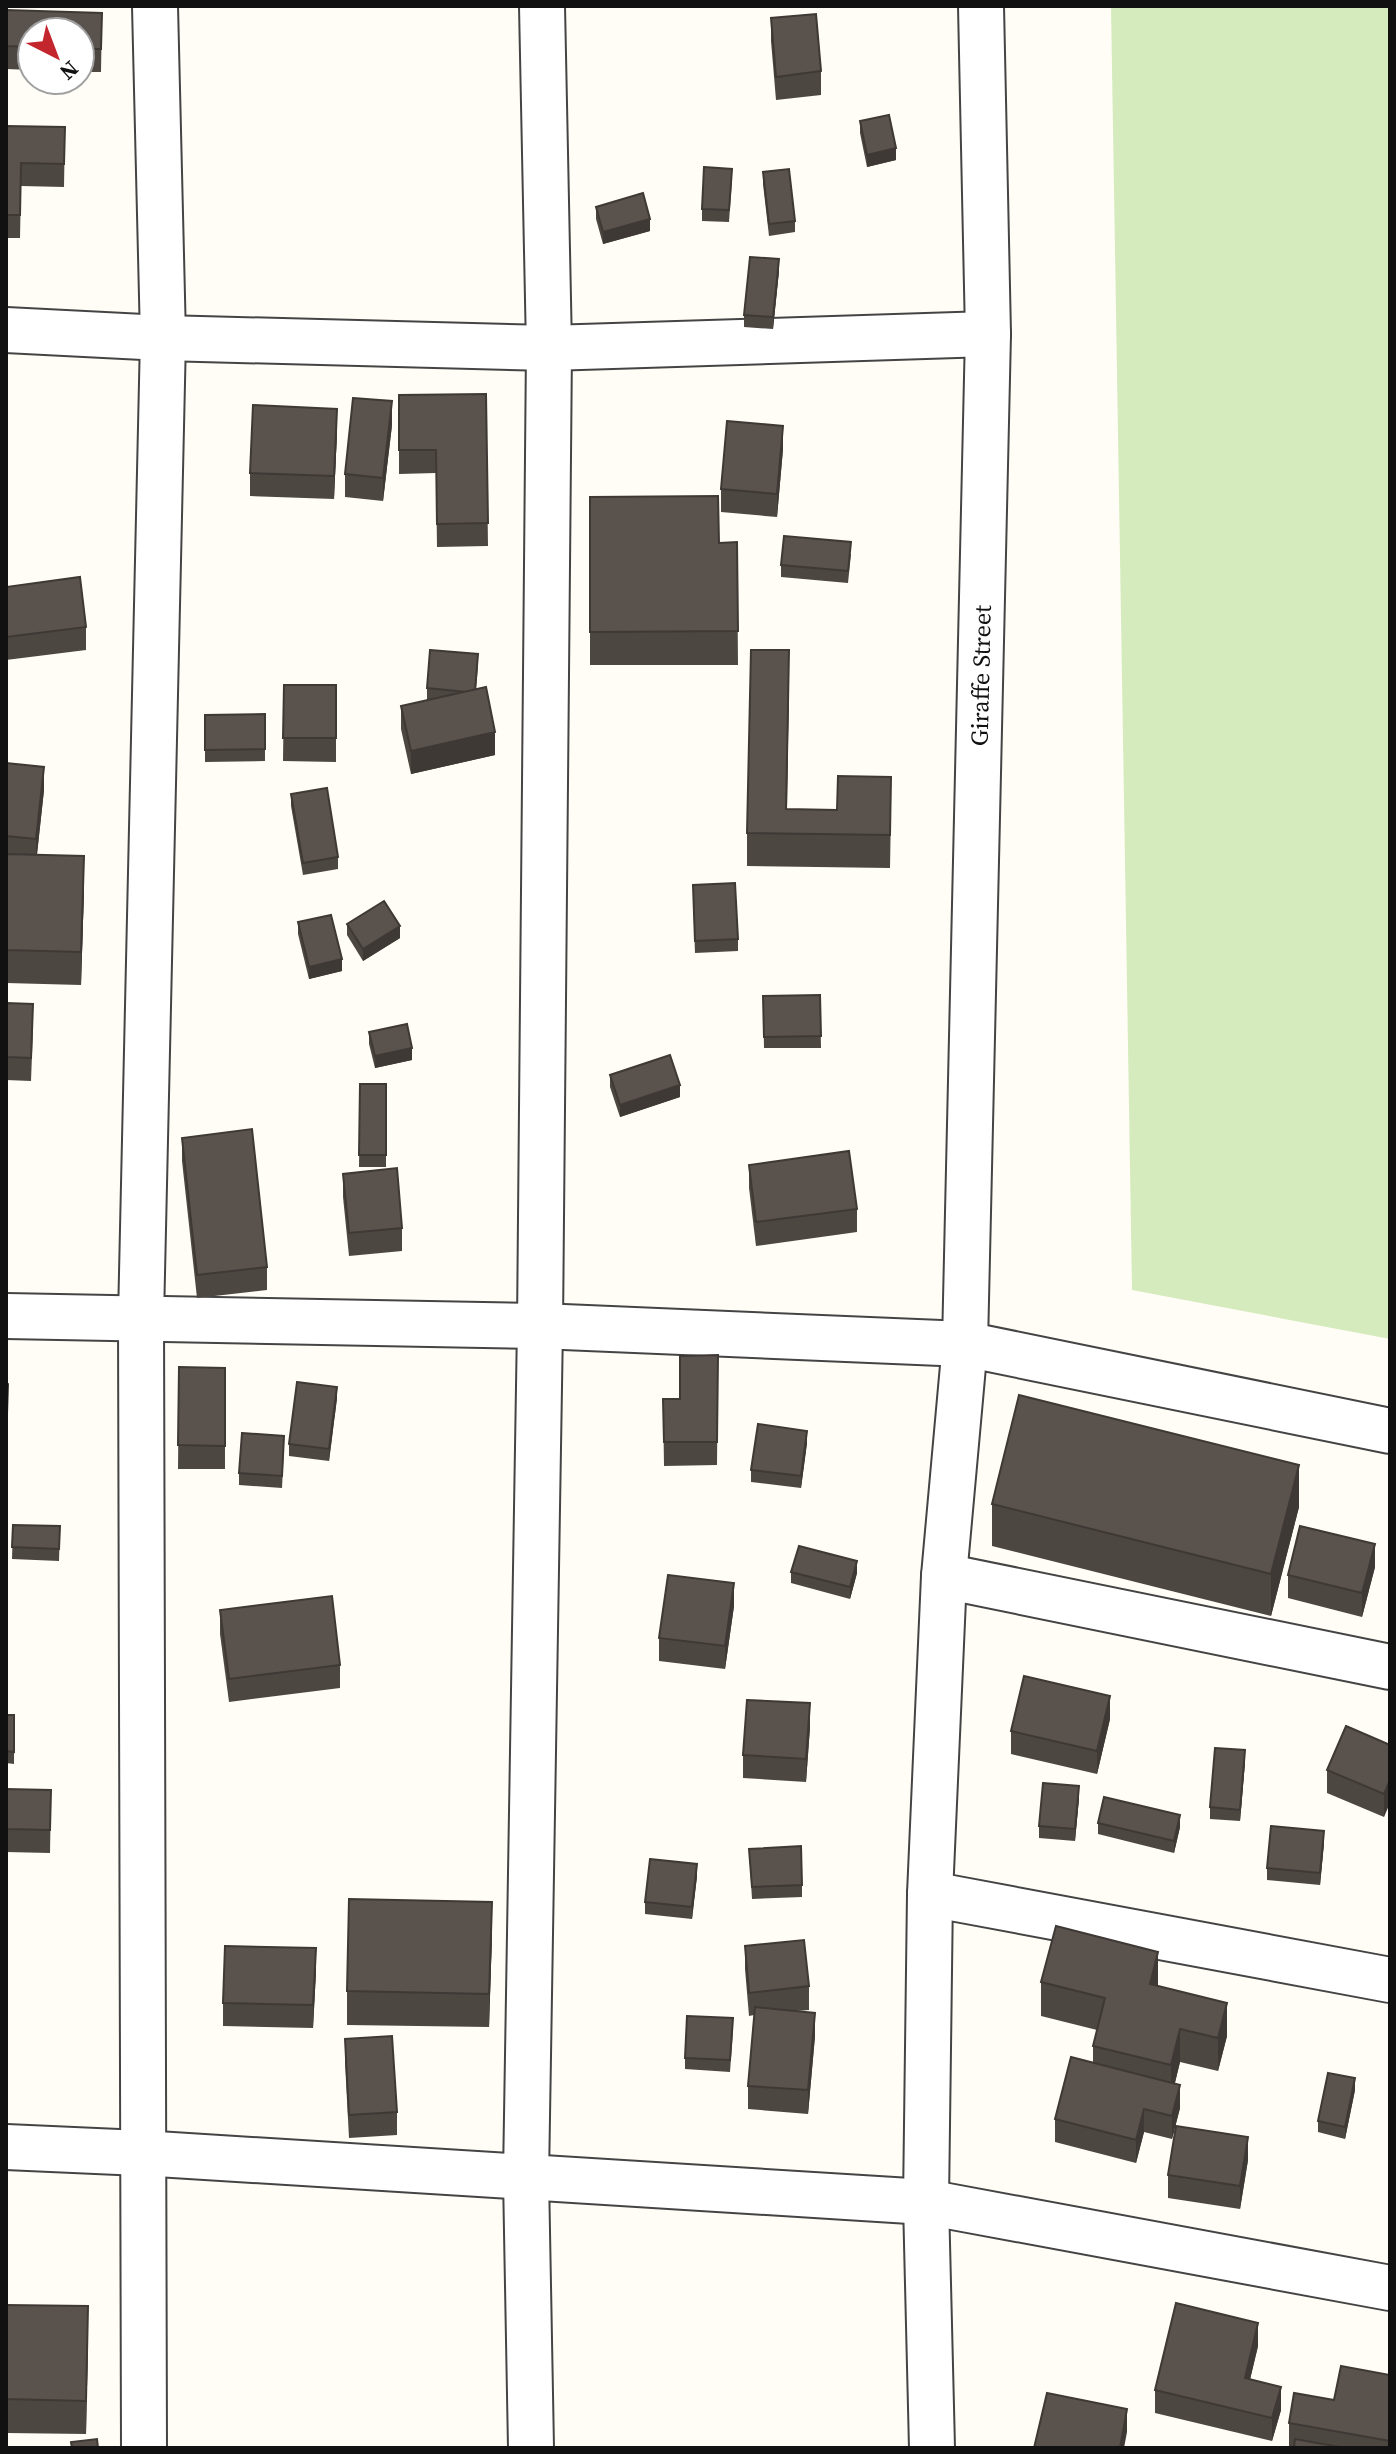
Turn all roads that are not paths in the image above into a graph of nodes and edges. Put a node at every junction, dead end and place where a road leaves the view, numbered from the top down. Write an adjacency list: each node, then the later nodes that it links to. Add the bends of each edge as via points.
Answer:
1 (155, 6): 6 (street)
2 (542, 6): 7 (street)
3 (981, 6): 5 (street, Giraffe Street)
4 (6, 330): 6 (street)
5 (988, 334): 7 (street); 11 (street, Giraffe Street)
6 (163, 338): 7 (street); 9 (street)
7 (549, 348): 10 (street)
8 (6, 1316): 9 (street)
9 (141, 1318): 10 (street); 18 (street)
10 (540, 1326): 11 (street); 19 (street)
11 (965, 1344): 12 (street); 13 (street, Giraffe Street)
12 (1390, 1431)
13 (944, 1576): 14 (street); 15 (street, Giraffe Street)
14 (1390, 1667)
15 (930, 1894): 16 (street); 20 (street, Giraffe Street)
16 (1390, 1980)
17 (6, 2147): 18 (street)
18 (141, 2153): 19 (street); 22 (street)
19 (526, 2177): 20 (street); 23 (street)
20 (926, 2202): 21 (street); 24 (street, Giraffe Street)
21 (1390, 2288)
22 (144, 2448)
23 (531, 2448)
24 (932, 2448)

